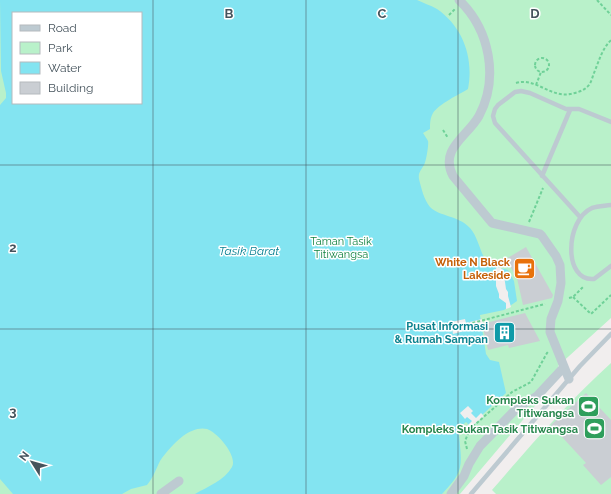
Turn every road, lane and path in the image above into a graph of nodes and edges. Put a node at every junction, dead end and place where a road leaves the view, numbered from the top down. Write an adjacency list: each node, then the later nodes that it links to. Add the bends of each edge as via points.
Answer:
1 (459, 0): 14 (street, via 476,22 486,43 489,54 489,86 483,108 476,121 453,149 449,159 450,168 453,176 492,222)
2 (597, 0): 3 (path)
3 (611, 15)
4 (611, 40): 7 (path, via 604,49 590,84 585,89 565,95)
5 (541, 72): 5 (path, via 536,67 536,62 544,58 548,61 549,67 545,72); 7 (path)
6 (511, 85): 7 (path, via 522,81)
7 (536, 85)
8 (570, 110): 9 (lane, via 579,109); 10 (lane); 10 (lane, via 521,91 515,92 495,109 495,123)
9 (611, 122)
10 (542, 176): 11 (lane)
11 (547, 180): 13 (lane); 14 (path)
12 (611, 205): 13 (lane, via 592,208)
13 (580, 217): 16 (lane, via 571,243 571,256 581,274)
14 (525, 231): 19 (street, via 542,236 556,256 561,273)
15 (611, 266): 16 (lane, via 599,276)
16 (590, 279): 18 (path)
17 (611, 295): 18 (path, via 591,314)
18 (573, 297): 19 (path)
19 (558, 300): 20 (path); 22 (street, via 551,319 550,332)
20 (454, 328)
21 (611, 334): 24 (lane)
22 (557, 349): 23 (street); 25 (path, via 546,352 531,382 512,392 470,429 466,441)
23 (564, 367): 24 (street); 25 (street, via 537,396 518,408 485,440)
24 (569, 379): 29 (lane)
25 (469, 464): 28 (street)
26 (179, 481): 27 (street)
27 (161, 494)
28 (451, 494)
29 (471, 494)

